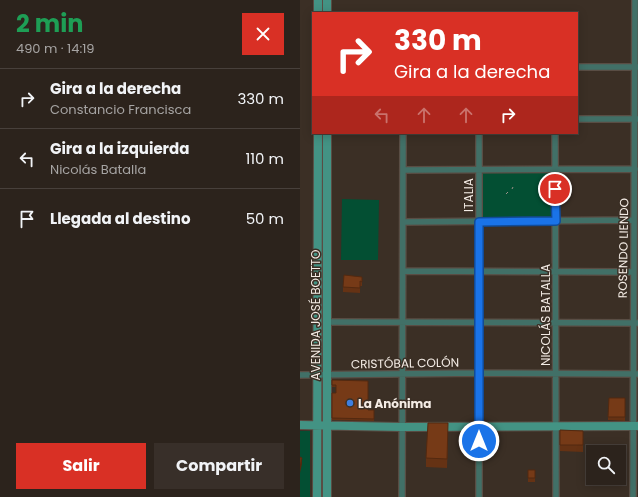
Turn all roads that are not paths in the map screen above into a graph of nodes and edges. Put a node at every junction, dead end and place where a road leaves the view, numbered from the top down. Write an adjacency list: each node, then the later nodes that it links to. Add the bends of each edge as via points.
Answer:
1 (318, 0): 4 (main road)
2 (327, 0): 5 (main road)
3 (635, 0): 7 (street, ROSENDO LIENDO)
4 (318, 12)
5 (327, 12)
6 (578, 67): 7 (street)
7 (636, 67): 9 (street, ROSENDO LIENDO)
8 (578, 119): 9 (street)
9 (636, 119): 15 (street, ROSENDO LIENDO)
10 (318, 134): 34 (main road, AVENIDA JOSÉ BOETTO)
11 (327, 134): 27 (main road, AVENIDA JOSÉ BOETTO)
12 (403, 134): 16 (street)
13 (479, 134): 17 (street, ITALIA)
14 (555, 134): 18 (street, NICOLÁS BATALLA)
15 (634, 169): 18 (street); 19 (street, ROSENDO LIENDO)
16 (403, 170): 17 (street); 21 (street)
17 (479, 170): 18 (street); 22 (street, ITALIA)
18 (555, 170): 20 (street, NICOLÁS BATALLA)
19 (634, 220): 20 (street); 26 (street, ROSENDO LIENDO)
20 (556, 221): 22 (street); 25 (street, NICOLÁS BATALLA)
21 (403, 222): 22 (street); 23 (street)
22 (479, 222): 24 (street, ITALIA)
23 (403, 271): 24 (street); 28 (street)
24 (479, 271): 25 (street); 29 (street, ITALIA)
25 (555, 272): 26 (street); 30 (street, NICOLÁS BATALLA)
26 (633, 272): 31 (street, ROSENDO LIENDO)
27 (327, 322): 28 (street); 35 (main road, AVENIDA JOSÉ BOETTO)
28 (402, 322): 29 (street); 36 (street)
29 (479, 323): 30 (street); 32 (street, ITALIA)
30 (556, 323): 31 (street); 37 (street, NICOLÁS BATALLA)
31 (636, 323): 38 (street, ROSENDO LIENDO)
32 (479, 373): 36 (street, CRISTÓBAL COLÓN); 37 (street, CRISTÓBAL COLÓN); 45 (street, ITALIA)
33 (300, 374): 34 (street, CRISTÓBAL COLÓN)
34 (317, 374): 35 (street, CRISTÓBAL COLÓN); 40 (main road, AVENIDA JOSÉ BOETTO)
35 (327, 374): 36 (street, CRISTÓBAL COLÓN); 41 (main road, AVENIDA JOSÉ BOETTO)
36 (402, 374): 44 (street)
37 (556, 374): 38 (street, CRISTÓBAL COLÓN); 42 (street, NICOLÁS BATALLA)
38 (636, 374): 43 (street, ROSENDO LIENDO)
39 (300, 425): 40 (main road)
40 (317, 425): 41 (main road); 46 (main road, AVENIDA JOSÉ BOETTO)
41 (327, 425): 44 (main road); 47 (main road, AVENIDA JOSÉ BOETTO)
42 (556, 426): 43 (main road); 45 (main road); 50 (street, NICOLÁS BATALLA)
43 (636, 426): 51 (street, ROSENDO LIENDO)
44 (402, 427): 45 (main road); 48 (street)
45 (479, 427): 49 (street, ITALIA)
46 (317, 497)
47 (327, 497)
48 (402, 497)
49 (479, 497)
50 (556, 497)
51 (633, 497)

